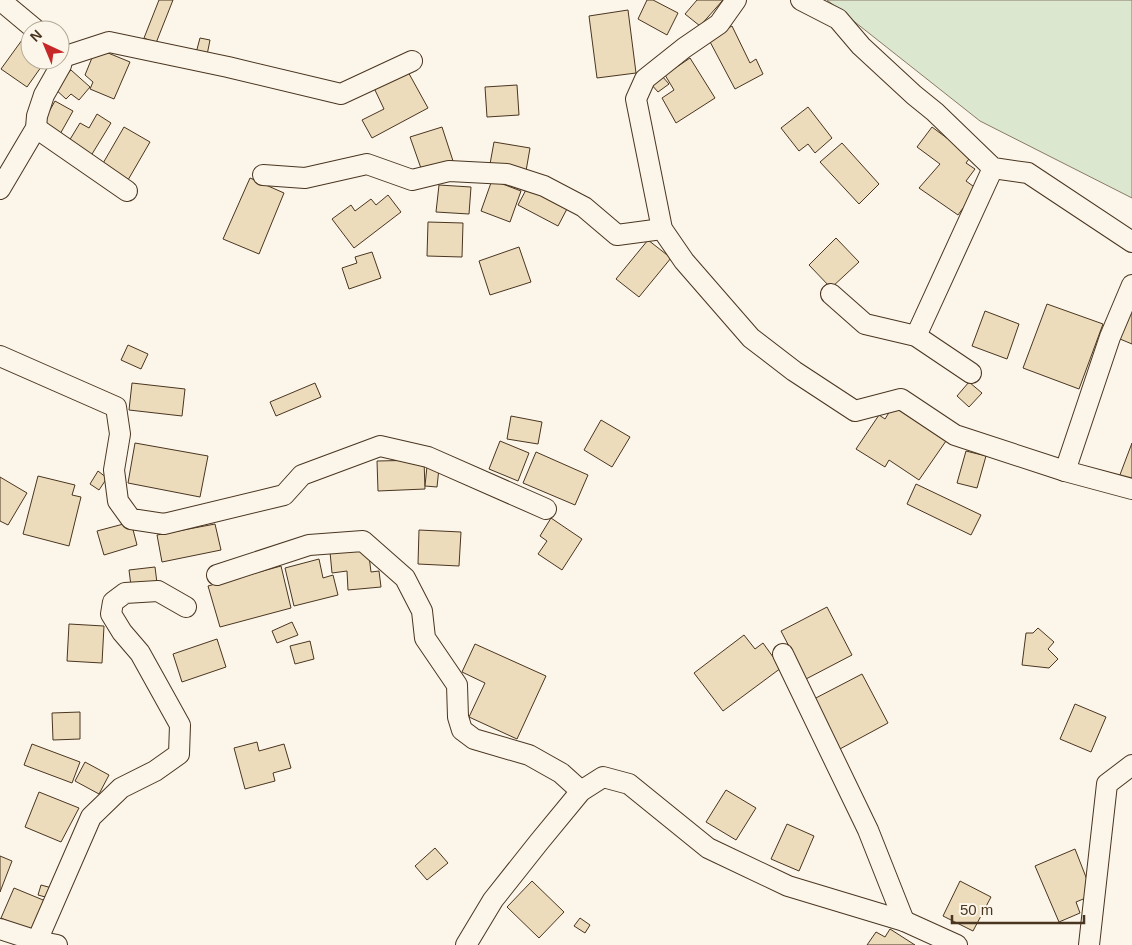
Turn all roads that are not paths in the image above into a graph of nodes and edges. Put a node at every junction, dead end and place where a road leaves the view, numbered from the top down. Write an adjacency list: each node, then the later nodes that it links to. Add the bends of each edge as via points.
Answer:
1 (0, 0): 4 (street)
2 (736, 0): 13 (street, via 719,24 645,79 636,99)
3 (801, 0): 9 (street, via 838,19 861,46)
4 (24, 20)
5 (70, 52): 6 (street, via 110,42 341,94)
6 (412, 61)
7 (58, 70): 8 (street, via 44,95 36,116)
8 (36, 128): 11 (street); 12 (street)
9 (994, 168): 14 (street, via 1028,173); 17 (street)
10 (263, 175): 13 (street, via 305,178 367,164 412,180 449,172 506,174 544,186 584,206 617,236)
11 (0, 189)
12 (127, 191)
13 (662, 229): 20 (street, via 702,282 751,338 855,411 900,399 955,435)
14 (1132, 242)
15 (1132, 286): 20 (street, via 1110,337)
16 (831, 294): 17 (street, via 864,324)
17 (916, 336): 19 (street)
18 (0, 356): 22 (street, via 116,407 120,434 114,470 118,501 131,519 164,524 284,495 302,476 380,446 428,457)
19 (971, 373)
20 (1065, 471): 21 (street)
21 (1132, 489)
22 (546, 509)
23 (217, 575): 27 (street, via 309,545 363,541 405,578 422,611 425,638 457,685 458,717 462,730 474,739 529,755 561,773)
24 (186, 607): 30 (street, via 158,591 125,593 114,602 111,614 140,653 180,725 179,754 155,772 121,788 91,817)
25 (783, 654): 28 (street, via 868,830)
26 (1132, 765): 34 (street, via 1107,784)
27 (581, 791): 28 (street, via 603,777 629,784 708,848 788,886); 32 (street, via 493,900)
28 (904, 921): 33 (street)
29 (0, 929): 30 (street)
30 (37, 941): 31 (street)
31 (57, 945)
32 (466, 945)
33 (958, 945)
34 (1089, 945)

